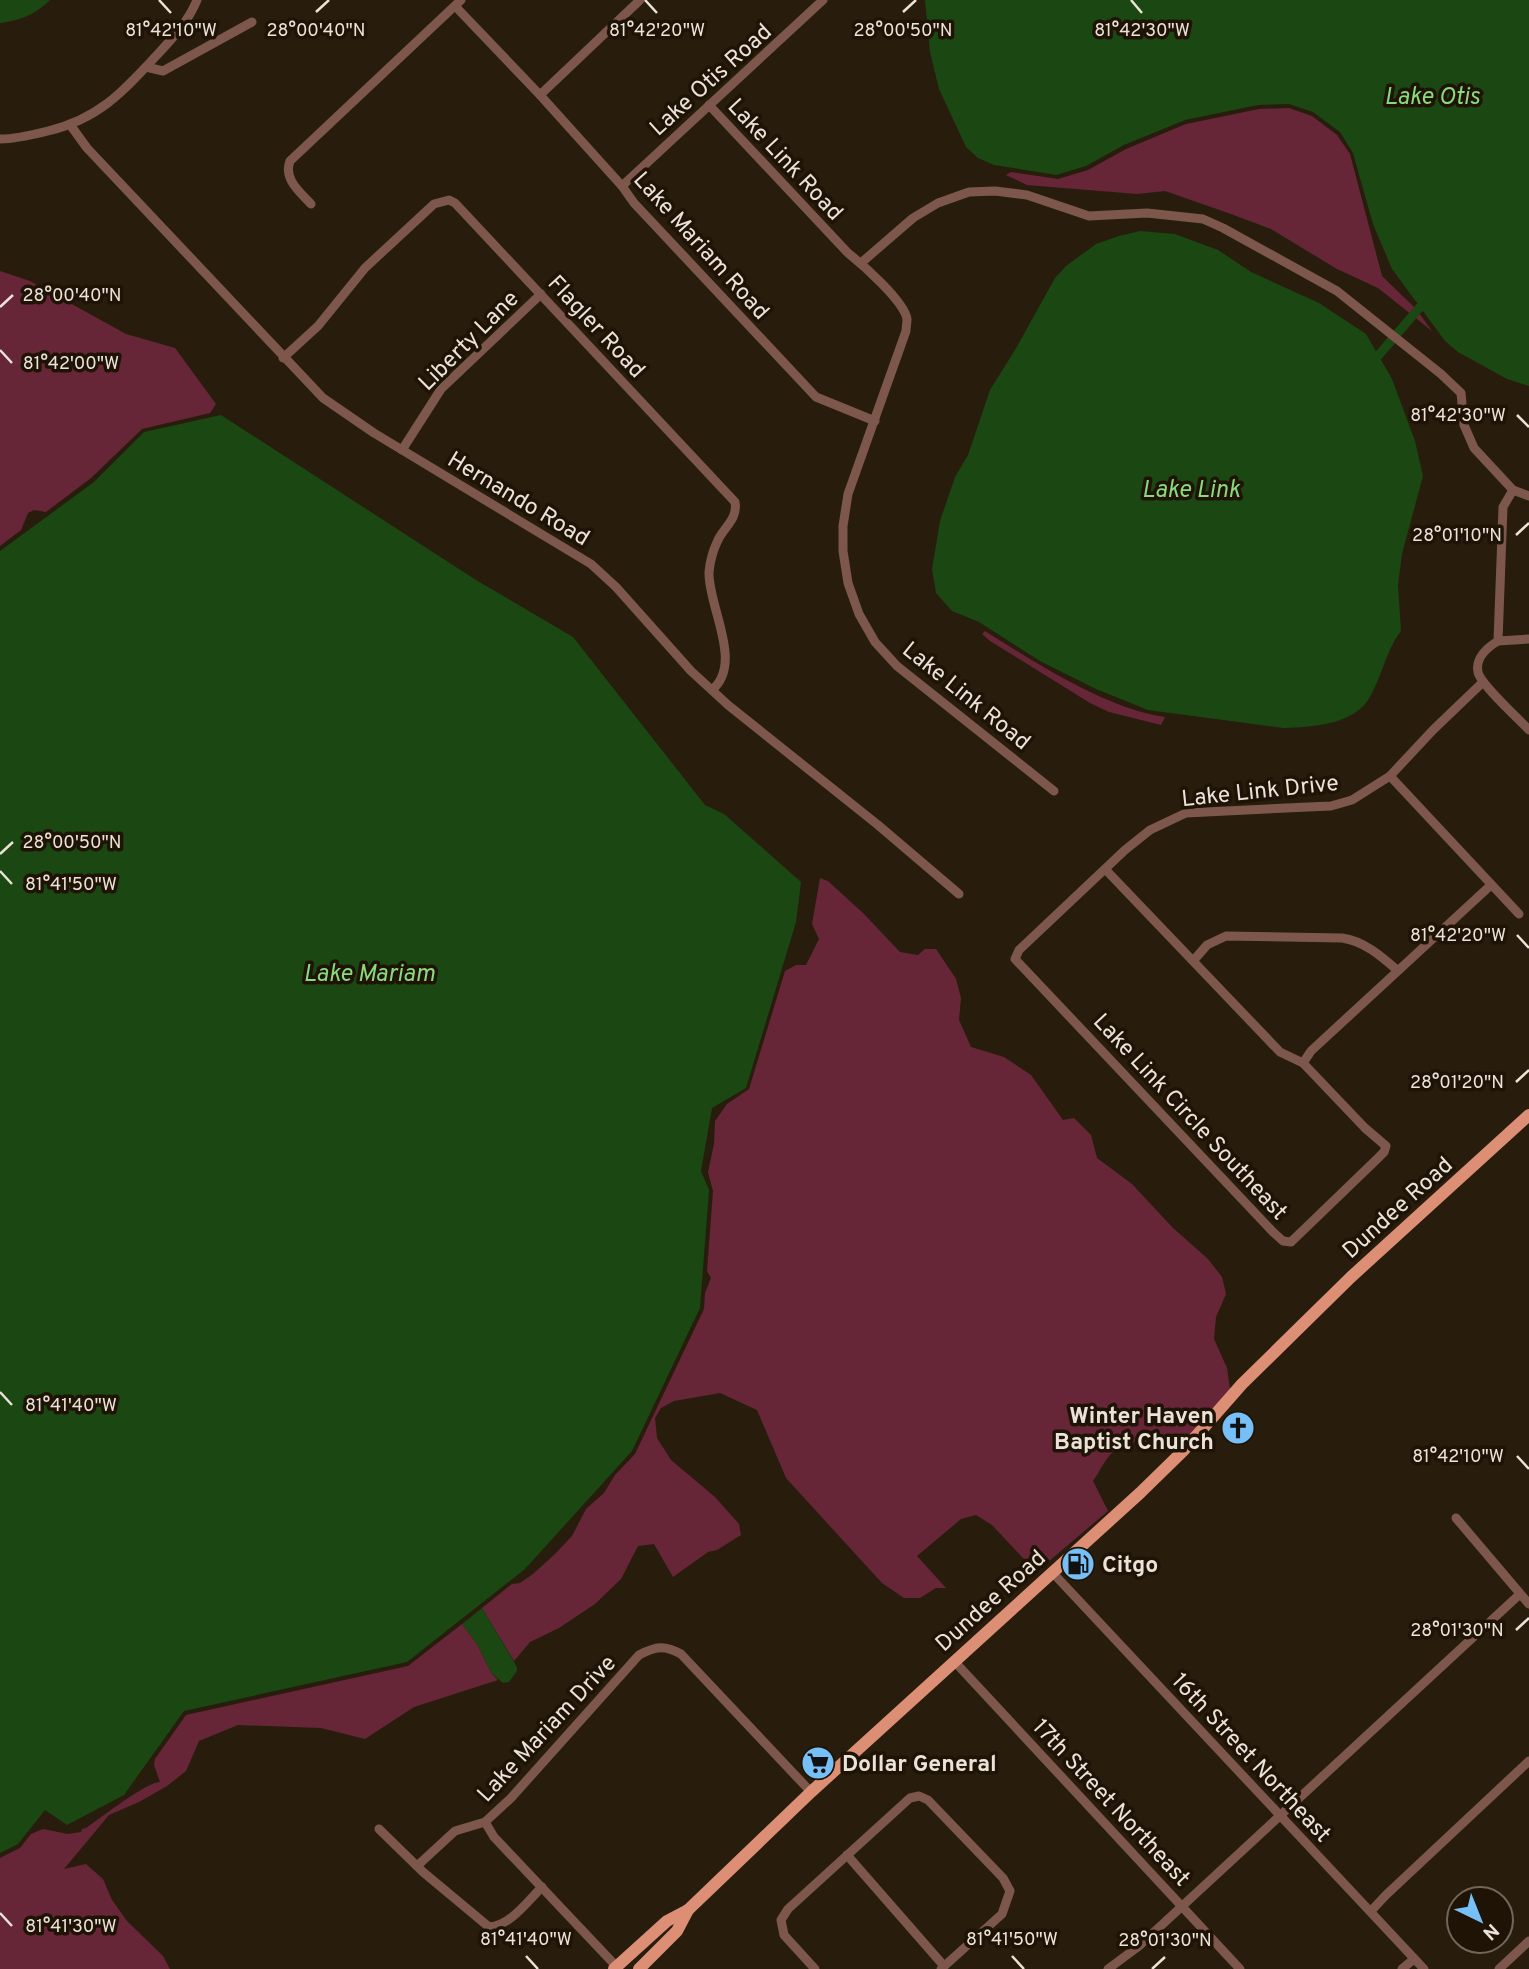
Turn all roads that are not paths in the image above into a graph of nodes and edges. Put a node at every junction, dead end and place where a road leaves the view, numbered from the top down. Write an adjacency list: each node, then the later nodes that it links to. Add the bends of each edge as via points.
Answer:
1 (197, 0): 6 (street, via 184,24)
2 (640, 0): 7 (street)
3 (822, 0): 8 (street, Lake Otis Road)
4 (458, 3): 7 (street, Lake Mariam Road); 12 (street, via 290,161 288,176)
5 (252, 22): 6 (street, via 163,71)
6 (146, 67): 9 (street, via 111,103)
7 (540, 95): 11 (street, Lake Mariam Road)
8 (709, 105): 11 (street, Lake Otis Road); 13 (street, Lake Link Road)
9 (71, 125): 10 (street); 15 (street, Hernando Road)
10 (0, 139)
11 (622, 186): 16 (street, Lake Mariam Road, via 816,397)
12 (311, 204)
13 (861, 263): 16 (street, Lake Link Road, via 907,318); 18 (street, via 913,218 969,192 1027,195 1089,216 1147,213 1202,219 1337,291 1456,386 1474,448)
14 (541, 294): 15 (street, Flagler Road, via 455,202 440,201 365,268 318,326); 17 (street, Liberty Lane, via 441,390); 23 (street, Flagler Road, via 735,502 737,510 718,540 709,573 727,658 720,683)
15 (283, 358): 17 (street, Hernando Road, via 333,406)
16 (874, 421): 26 (street, Lake Link Road, via 848,494 843,526 848,583 859,614 875,642 897,666)
17 (402, 450): 23 (street, Hernando Road, via 591,565)
18 (1513, 490): 19 (street); 21 (street, via 1503,507)
19 (1529, 496)
20 (1529, 639): 21 (street)
21 (1498, 641): 22 (street, via 1486,648 1479,660)
22 (1483, 682): 24 (street); 25 (street, Lake Link Drive)
23 (712, 690): 29 (street, Hernando Road)
24 (1529, 730)
25 (1390, 776): 27 (street, Lake Link Drive, via 1352,800 1331,806 1186,813 1150,830); 28 (street)
26 (1054, 791)
27 (1105, 869): 31 (street, Lake Link Drive, via 1019,950); 32 (street)
28 (1491, 885): 30 (street); 33 (street)
29 (959, 894)
30 (1519, 914)
31 (1015, 959): 34 (street, Lake Link Circle Southeast, via 1273,1232 1291,1242 1386,1146)
32 (1194, 960): 33 (street, via 1207,945 1226,936 1342,938 1355,940); 34 (street, via 1280,1052)
33 (1397, 970): 34 (street)
34 (1303, 1063)
35 (1529, 1115): 37 (main road, Dundee Road, via 1351,1277 1242,1384 1183,1451)
36 (1455, 1518): 38 (street)
37 (1052, 1572): 40 (main road, Dundee Road); 43 (street, 16th Street Northeast)
38 (1520, 1594): 39 (street); 43 (street)
39 (1529, 1604)
40 (954, 1661): 42 (main road, Dundee Road); 49 (street, 17th Street Northeast)
41 (1529, 1761): 51 (street)
42 (811, 1791): 44 (street, Lake Mariam Drive, via 681,1654 653,1647 639,1655); 50 (main road, Dundee Road)
43 (1280, 1815): 49 (street); 51 (street, 16th Street Northeast)
44 (485, 1822): 47 (street, via 455,1831); 48 (street, Lake Mariam Drive)
45 (379, 1829): 47 (street)
46 (847, 1855): 54 (street); 54 (street, via 910,1798 919,1796 1003,1878 1010,1891 1002,1914); 57 (street, via 781,1920 784,1935)
47 (417, 1866): 48 (street, via 489,1927 508,1920)
48 (542, 1887): 55 (street, Lake Mariam Drive)
49 (1182, 1905): 58 (street); 59 (street, 17th Street Northeast)
50 (688, 1910): 55 (main road, Dundee Road, via 667,1921); 56 (main road, Dundee Road, via 677,1931)
51 (1371, 1912): 53 (street, 16th Street Northeast)
52 (1529, 1941): 62 (street)
53 (1414, 1959): 60 (street); 61 (street, 16th Street Northeast)
54 (943, 1967)
55 (615, 1968)
56 (639, 1969)
57 (815, 1969)
58 (1108, 1969)
59 (1240, 1969)
60 (1402, 1969)
61 (1423, 1969)
62 (1499, 1969)

